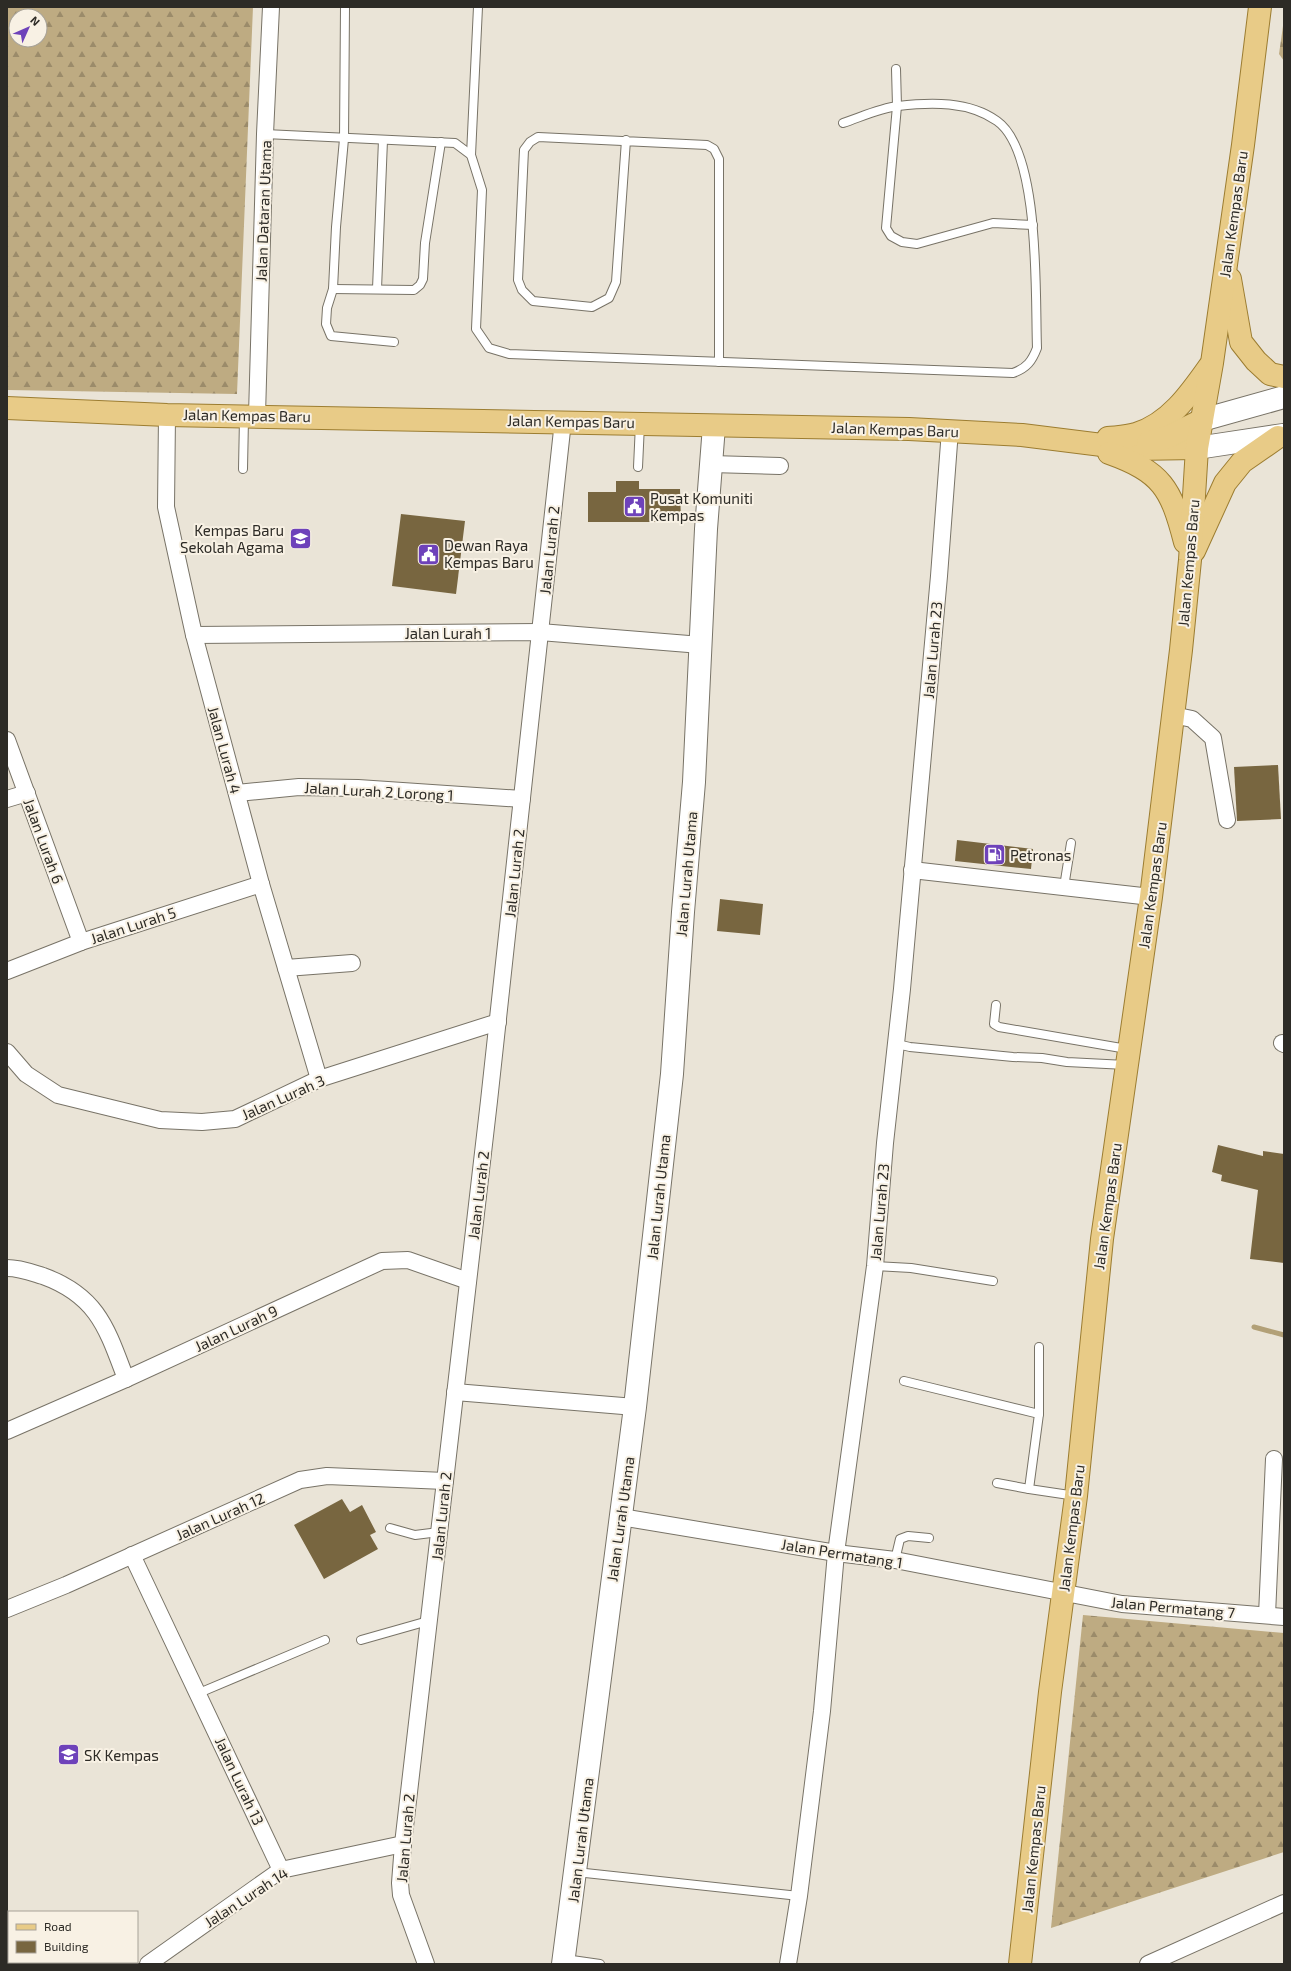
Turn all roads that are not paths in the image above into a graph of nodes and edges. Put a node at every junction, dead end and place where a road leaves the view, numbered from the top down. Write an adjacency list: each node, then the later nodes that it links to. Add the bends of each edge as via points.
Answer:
1 (271, 7): 8 (street, Jalan Dataran Utama)
2 (345, 7): 9 (lane)
3 (478, 7): 13 (lane)
4 (1260, 7): 15 (main road, Jalan Kempas Baru)
5 (896, 69): 6 (lane)
6 (897, 106): 7 (lane); 14 (lane, via 941,103 972,108 998,121 1016,144 1028,180); 14 (lane, via 886,228 891,236 902,242 917,244 993,223)
7 (843, 123)
8 (265, 134): 9 (lane); 25 (street, Jalan Dataran Utama)
9 (344, 139): 10 (lane); 16 (lane)
10 (383, 140): 12 (lane); 17 (lane)
11 (626, 140): 11 (lane, via 616,282 609,298 592,307 533,301 522,290 518,280 524,150 538,137); 19 (lane, via 707,146 714,149 719,158)
12 (441, 142): 13 (lane, via 455,143); 17 (lane, via 425,242 423,279 414,290)
13 (472, 155): 19 (lane, via 482,190 476,329 488,348 509,354)
14 (1033, 224): 19 (lane, via 1037,348 1032,360 1024,369 1013,373)
15 (1226, 260): 20 (main road, Jalan Kempas Baru); 21 (main road, via 1241,342 1256,362 1270,374)
16 (333, 289): 17 (lane); 18 (lane, via 327,308 326,324 331,336)
17 (377, 289)
18 (394, 342)
19 (719, 362)
20 (1212, 363): 26 (main road, Jalan Kempas Baru); 32 (main road, via 1191,392 1160,423 1136,434)
21 (1284, 377)
22 (1284, 397): 26 (street)
23 (7, 408): 24 (main road, Jalan Kempas Baru)
24 (167, 415): 25 (main road, Jalan Kempas Baru); 41 (street, Jalan Lurah 4, via 166,507)
25 (250, 415): 27 (main road, Jalan Kempas Baru); 38 (lane)
26 (1202, 420): 33 (main road, Jalan Kempas Baru); 34 (main road, Jalan Kempas Baru, via 1170,436)
27 (563, 421): 28 (main road, Jalan Kempas Baru); 40 (street, Jalan Lurah 2)
28 (640, 423): 29 (main road, Jalan Kempas Baru); 37 (lane)
29 (714, 426): 30 (main road, Jalan Kempas Baru); 35 (street, Jalan Lurah Utama)
30 (950, 430): 32 (main road, Jalan Kempas Baru); 51 (street, Jalan Lurah 23)
31 (1281, 436): 33 (street); 39 (main road, via 1242,462 1225,483)
32 (1080, 442): 34 (main road, Jalan Kempas Baru); 39 (main road, via 1133,462 1153,474 1177,510)
33 (1197, 448): 34 (main road, Jalan Kempas Baru); 39 (main road, Jalan Kempas Baru)
34 (1134, 449)
35 (711, 464): 36 (street); 42 (street, Jalan Lurah Utama)
36 (780, 466)
37 (638, 467)
38 (243, 469)
39 (1190, 560): 43 (main road, Jalan Kempas Baru)
40 (540, 632): 41 (street, Jalan Lurah 1); 42 (street, Jalan Lurah 1); 48 (street, Jalan Lurah 2)
41 (194, 635): 46 (street, Jalan Lurah 4)
42 (702, 646): 73 (street, Jalan Lurah Utama, via 672,1074)
43 (1173, 715): 49 (street, via 1192,718 1213,738); 54 (main road, Jalan Kempas Baru)
44 (7, 740): 45 (street, Jalan Lurah 6)
45 (27, 793): 47 (street); 55 (street, Jalan Lurah 6)
46 (237, 793): 48 (street, Jalan Lurah 2 Lorong 1, via 299,787 358,788); 52 (street, Jalan Lurah 4)
47 (7, 799)
48 (522, 799): 60 (street, Jalan Lurah 2)
49 (1227, 820)
50 (1071, 844): 53 (lane)
51 (912, 870): 53 (street); 61 (street, Jalan Lurah 23)
52 (261, 884): 55 (street, Jalan Lurah 5); 57 (street, Jalan Lurah 4)
53 (1064, 887): 54 (street)
54 (1151, 897): 63 (main road, Jalan Kempas Baru)
55 (81, 942): 58 (street, Jalan Lurah 5)
56 (352, 963): 57 (street)
57 (286, 968): 64 (street, Jalan Lurah 4)
58 (7, 971)
59 (996, 1005): 63 (lane, via 994,1024 999,1027)
60 (498, 1022): 64 (street, Jalan Lurah 3); 67 (street, Jalan Lurah 2)
61 (897, 1044): 63 (lane, via 1067,1062); 65 (street, Jalan Lurah 23, via 884,1143)
62 (7, 1052): 64 (street, Jalan Lurah 3, via 26,1074 58,1095 160,1120 202,1122 235,1118)
63 (1127, 1057): 80 (main road, Jalan Kempas Baru, via 1092,1325)
64 (319, 1079)
65 (875, 1266): 68 (lane, via 911,1268); 85 (street, Jalan Lurah 23)
66 (7, 1268): 70 (street, via 18,1268 55,1281 81,1296 97,1313 108,1332)
67 (468, 1281): 70 (street, Jalan Lurah 9, via 408,1260 382,1261); 72 (street, Jalan Lurah 2)
68 (993, 1281)
69 (1038, 1347): 74 (lane)
70 (126, 1379): 75 (street, Jalan Lurah 9)
71 (904, 1382): 74 (lane)
72 (455, 1392): 73 (street); 77 (street, Jalan Lurah 2)
73 (635, 1407): 81 (street, Jalan Lurah Utama)
74 (1039, 1414): 79 (lane)
75 (7, 1431)
76 (1274, 1459): 90 (street)
77 (445, 1481): 83 (street, Jalan Lurah 2); 86 (street, Jalan Lurah 12, via 326,1476 300,1480)
78 (997, 1483): 79 (lane)
79 (1029, 1489): 80 (lane)
80 (1076, 1496): 88 (main road, Jalan Kempas Baru)
81 (621, 1517): 85 (street, Jalan Permatang 1); 98 (street, Jalan Lurah Utama)
82 (390, 1528): 83 (lane, via 414,1535)
83 (439, 1532): 92 (street, Jalan Lurah 2)
84 (929, 1538): 87 (lane, via 908,1536 900,1539)
85 (836, 1553): 87 (street, Jalan Permatang 1); 99 (street, Jalan Lurah 23, via 822,1711)
86 (132, 1555): 89 (street, Jalan Lurah 12); 95 (street, Jalan Lurah 13)
87 (895, 1560): 88 (street, Jalan Permatang 1)
88 (1063, 1592): 90 (street, Jalan Permatang 7, via 1122,1604); 106 (main road, Jalan Kempas Baru)
89 (7, 1609)
90 (1267, 1614): 91 (street, Jalan Permatang 7)
91 (1284, 1617)
92 (428, 1621): 94 (lane); 96 (street, Jalan Lurah 2)
93 (325, 1640): 95 (lane)
94 (361, 1640)
95 (199, 1693): 97 (street, Jalan Lurah 13)
96 (403, 1844): 97 (street, Jalan Lurah 14); 103 (street, Jalan Lurah 2, via 401,1895)
97 (281, 1870): 102 (street, Jalan Lurah 14)
98 (576, 1872): 99 (lane); 101 (street, Jalan Lurah Utama)
99 (799, 1896): 105 (street, Jalan Lurah 23)
100 (1284, 1902): 107 (street)
101 (564, 1962): 104 (lane)
102 (148, 1964)
103 (426, 1964)
104 (600, 1964)
105 (788, 1964)
106 (1020, 1964)
107 (1148, 1964)

